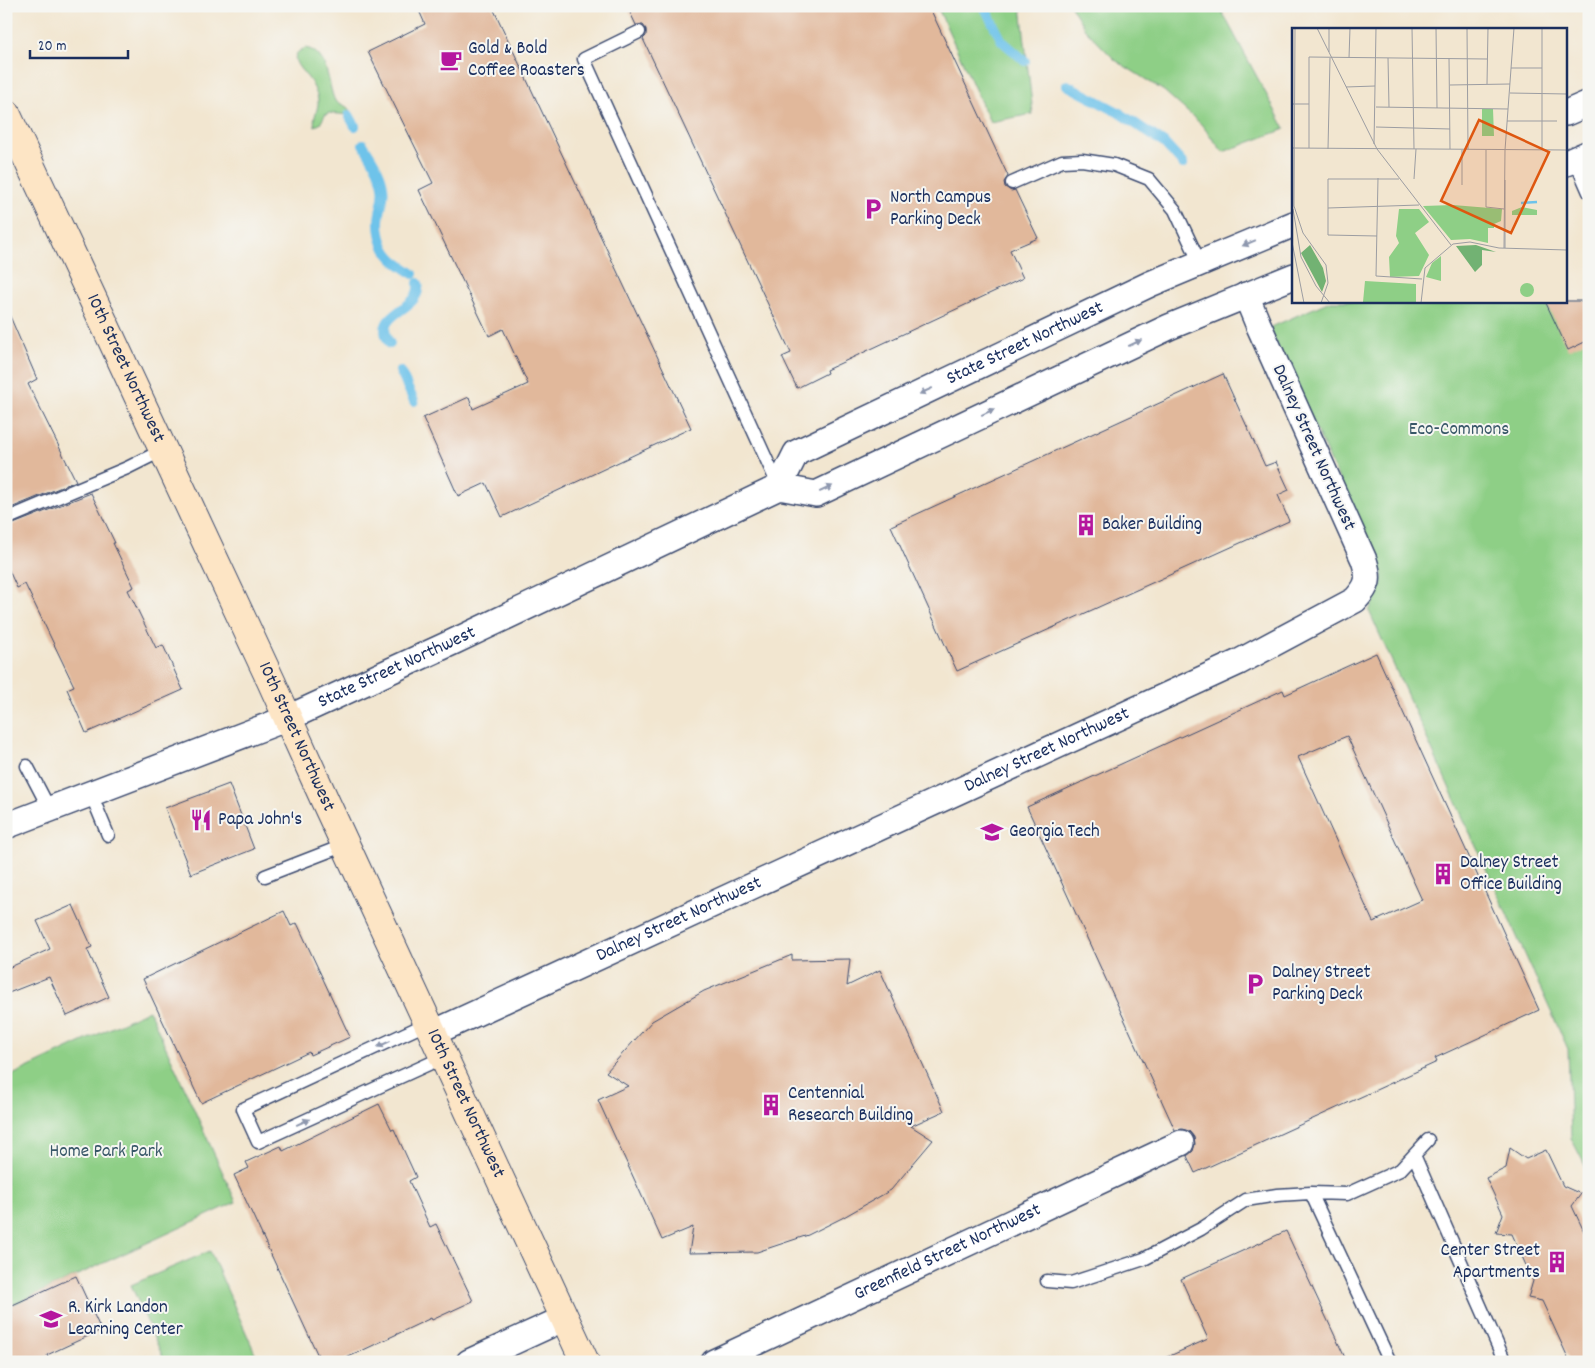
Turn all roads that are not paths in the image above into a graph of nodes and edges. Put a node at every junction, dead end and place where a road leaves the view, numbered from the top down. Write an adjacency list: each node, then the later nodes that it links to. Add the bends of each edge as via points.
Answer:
1 (639, 32): 13 (lane, via 584,59)
2 (1589, 103): 3 (street)
3 (1568, 112)
4 (10, 128): 12 (main road, 10th Street Northwest)
5 (1577, 159): 7 (lane)
6 (1012, 183): 9 (lane, via 1062,161 1082,160 1114,165 1149,179 1175,210)
7 (1589, 192)
8 (1292, 225): 9 (street, State Street Northwest, one-way to 9)
9 (1200, 263): 13 (street, State Street Northwest, one-way to 13, via 796,453)
10 (1292, 277): 11 (street)
11 (1246, 295): 13 (street, one-way to 11, via 816,494 1169,327); 23 (street, Dalney Street Northwest, via 1364,560 1368,574 1365,589 1355,600 1239,662)
12 (163, 450): 14 (lane); 15 (main road, 10th Street Northwest)
13 (778, 487): 15 (street, State Street Northwest)
14 (6, 519)
15 (288, 718): 17 (street, State Street Northwest); 21 (main road, 10th Street Northwest)
16 (27, 766): 18 (lane)
17 (91, 794): 18 (street, State Street Northwest); 20 (lane)
18 (50, 810): 19 (street, State Street Northwest)
19 (6, 826)
20 (108, 835)
21 (345, 845): 22 (lane); 23 (main road, 10th Street Northwest)
22 (265, 876)
23 (430, 1028): 24 (main road, 10th Street Northwest); 24 (lane, one-way to 24, via 243,1109 258,1142)
24 (444, 1058): 30 (main road, 10th Street Northwest)
25 (1428, 1140): 27 (lane)
26 (1180, 1143): 33 (street, Greenfield Street Northwest)
27 (1414, 1155): 28 (lane, via 1400,1170 1347,1194); 35 (lane)
28 (1311, 1193): 29 (lane, via 1246,1200 1201,1229 1144,1259 1071,1283); 34 (lane)
29 (1046, 1281)
30 (565, 1318): 31 (street); 32 (main road, 10th Street Northwest)
31 (469, 1362)
32 (584, 1362)
33 (714, 1362)
34 (1390, 1362)
35 (1505, 1362)

